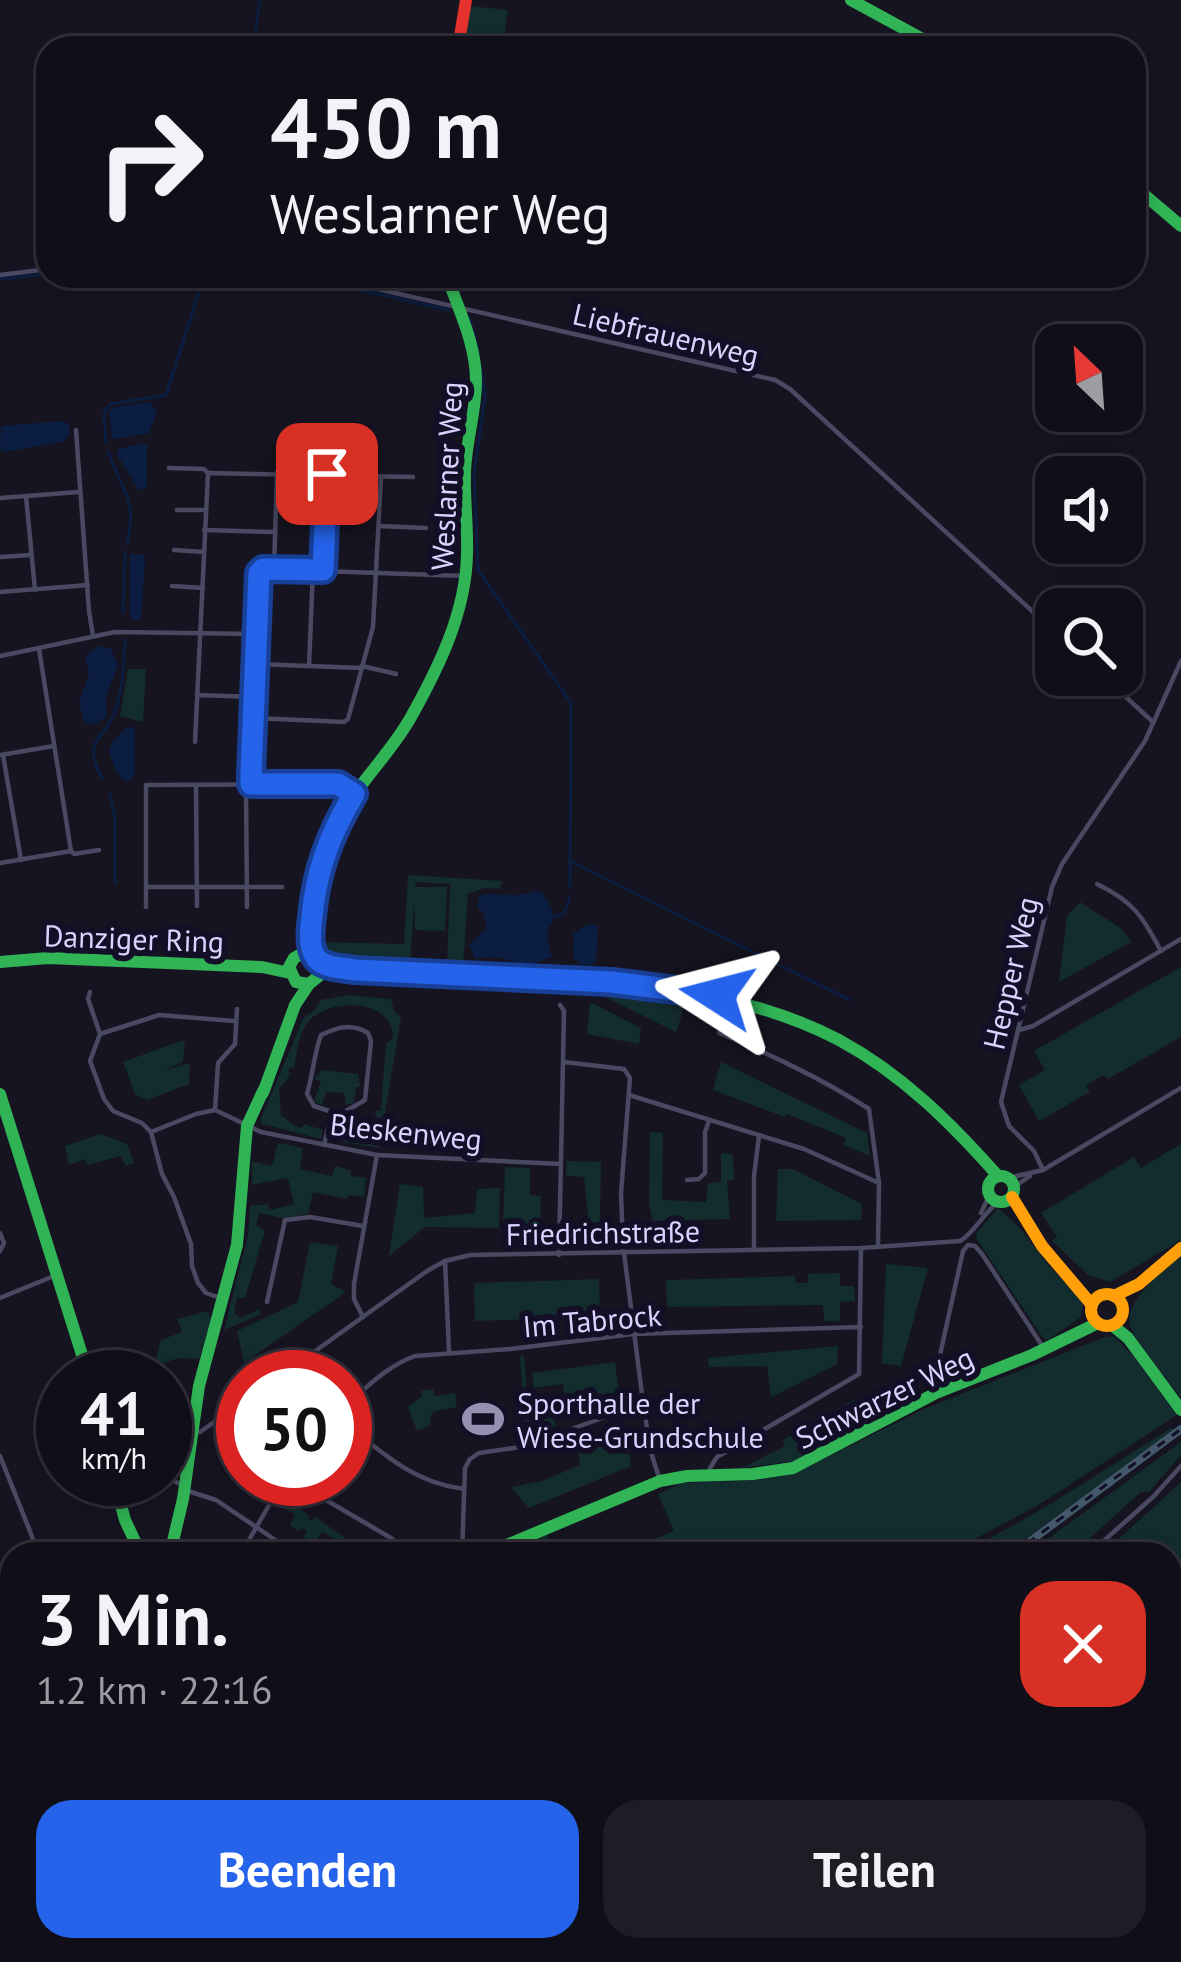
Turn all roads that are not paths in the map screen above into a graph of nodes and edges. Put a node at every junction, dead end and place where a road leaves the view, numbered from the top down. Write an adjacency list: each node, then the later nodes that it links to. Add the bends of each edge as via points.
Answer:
1 (466, 0): 3 (main road)
2 (851, 0): 4 (main road)
3 (460, 36)
4 (917, 36)
5 (1146, 196): 6 (main road)
6 (1181, 226)
7 (36, 270): 8 (street)
8 (0, 275)
9 (374, 288): 11 (street, Liebfrauenweg)
10 (451, 288): 11 (main road, Weslarner Weg)
11 (458, 307): 36 (main road, Weslarner Weg, via 476,374 464,469); 42 (street, Liebfrauenweg, via 775,380)
12 (76, 430): 19 (street)
13 (169, 467): 15 (street)
14 (278, 472): 15 (street); 16 (street); 27 (street)
15 (208, 473): 23 (street)
16 (327, 474): 18 (street); 34 (street)
17 (413, 477): 18 (street)
18 (381, 478): 24 (street)
19 (79, 492): 20 (street); 37 (street)
20 (26, 496): 21 (street); 30 (street)
21 (0, 498)
22 (177, 510): 23 (street)
23 (205, 510): 26 (street)
24 (379, 526): 25 (street); 35 (street)
25 (426, 528)
26 (204, 530): 27 (street); 29 (street)
27 (275, 532): 32 (street)
28 (173, 550): 29 (street)
29 (204, 552): 39 (street)
30 (31, 554): 31 (street); 40 (street)
31 (0, 557)
32 (274, 569): 33 (street); 44 (street, via 259,573)
33 (313, 570): 34 (street); 50 (street)
34 (323, 570): 35 (street)
35 (376, 572): 36 (street); 51 (street, via 374,627)
36 (466, 576): 63 (main road, Weslarner Weg, via 454,625 412,716)
37 (88, 585): 40 (street); 45 (street)
38 (172, 586): 39 (street)
39 (203, 588): 43 (street)
40 (35, 590): 41 (street)
41 (0, 592)
42 (1035, 614)
43 (202, 634): 44 (street); 45 (street); 53 (street)
44 (256, 634): 49 (street)
45 (93, 636): 46 (street)
46 (39, 648): 47 (street); 59 (street)
47 (0, 656)
48 (1181, 662): 57 (street, Hepper Weg)
49 (256, 664): 50 (street); 55 (street)
50 (309, 666): 51 (street)
51 (362, 666): 52 (street); 56 (street, via 346,722)
52 (396, 674)
53 (197, 695): 55 (street); 58 (street)
54 (1125, 696): 57 (street)
55 (255, 697): 56 (street)
56 (254, 718): 61 (street)
57 (1153, 722): 84 (street, Hepper Weg, via 1056,873)
58 (195, 742)
59 (55, 746): 60 (street); 65 (street)
60 (2, 755): 66 (street)
61 (248, 784): 62 (street); 63 (street, via 338,784); 71 (street)
62 (196, 785): 69 (street, via 146,784); 70 (street)
63 (354, 794): 79 (main road, Weslarner Weg, via 318,869)
64 (99, 850): 65 (street)
65 (71, 851): 66 (street)
66 (20, 860): 67 (street)
67 (0, 863)
68 (1097, 884): 77 (street, via 1128,901)
69 (147, 887): 70 (street); 74 (street)
70 (196, 887): 71 (street); 73 (street)
71 (247, 887): 72 (street); 75 (street)
72 (282, 887)
73 (196, 906)
74 (146, 907)
75 (247, 907)
76 (1181, 939): 77 (street)
77 (1161, 950): 84 (street)
78 (1, 962): 79 (main road, Danziger Ring)
79 (305, 968): 94 (main road, Weslarner Weg); 103 (main road, Danziger Ring, via 661,986 766,1008 875,1062 938,1112)
80 (90, 992): 86 (street)
81 (560, 1005): 87 (street)
82 (237, 1010): 83 (street)
83 (236, 1021): 86 (street, via 159,1016); 91 (street, via 235,1044 218,1063)
84 (1019, 1030): 100 (street, Hepper Weg, via 1001,1106)
85 (719, 1033): 102 (street, via 869,1109)
86 (100, 1034): 95 (street, via 90,1061 104,1099)
87 (564, 1061): 90 (street, via 624,1069); 99 (street)
88 (1181, 1088): 100 (street)
89 (0, 1094): 115 (main road)
90 (629, 1096): 93 (street); 112 (street)
91 (215, 1110): 94 (street, Bleskenweg); 95 (street)
92 (332, 1112): 92 (street, via 364,1100 370,1041 361,1029 321,1035 315,1051 307,1094); 97 (street)
93 (709, 1120): 96 (street); 101 (street, via 704,1173)
94 (249, 1124): 97 (street, Bleskenweg); 117 (main road, Weslarner Weg, via 241,1223)
95 (151, 1132): 117 (street, via 198,1283)
96 (759, 1136): 102 (street); 111 (street)
97 (324, 1145): 98 (street, Bleskenweg)
98 (377, 1155): 99 (street, Bleskenweg); 104 (street)
99 (561, 1164): 113 (street)
100 (1043, 1169): 103 (street)
101 (687, 1180)
102 (879, 1184): 107 (street)
103 (1001, 1190): 106 (street); 119 (main road, Danziger Ring, via 1051,1257)
104 (366, 1227): 118 (street, via 285,1220); 120 (street, via 354,1299)
105 (0, 1233): 108 (street)
106 (967, 1242): 107 (street, Friedrichstraße); 123 (street); 128 (street)
107 (878, 1246): 110 (street, Friedrichstraße)
108 (2, 1247)
109 (1181, 1248): 119 (main road, Schwarzer Weg)
110 (861, 1249): 111 (street, Friedrichstraße); 121 (street)
111 (754, 1250): 112 (street, Friedrichstraße)
112 (624, 1253): 113 (street, Friedrichstraße); 122 (street)
113 (559, 1255): 114 (street, Friedrichstraße)
114 (445, 1261): 120 (street, Friedrichstraße); 126 (street)
115 (58, 1274): 116 (street); 124 (main road)
116 (0, 1298)
117 (223, 1299): 132 (main road, Weslarner Weg)
118 (267, 1302)
119 (1106, 1310): 123 (main road, Schwarzer Weg); 130 (main road, Danziger Ring)
120 (363, 1317): 125 (street, Friedrichstraße)
121 (861, 1327): 122 (street, Im Tabrock); 136 (street, Schwarzer Weg, via 854,1379 717,1457)
122 (633, 1334): 126 (street, Im Tabrock); 129 (street)
123 (1044, 1349): 128 (main road, Schwarzer Weg)
124 (81, 1350)
125 (321, 1350)
126 (448, 1352): 127 (street, Im Tabrock, via 401,1361)
127 (372, 1384)
128 (936, 1393): 136 (main road, Schwarzer Weg, via 793,1468)
129 (644, 1410): 137 (street); 138 (street, via 479,1453 465,1468)
130 (1181, 1410)
131 (216, 1421): 132 (street)
132 (192, 1432)
133 (372, 1445): 138 (street, via 422,1478)
134 (0, 1456): 145 (street)
135 (1180, 1469): 153 (street)
136 (710, 1475): 137 (main road, Schwarzer Weg)
137 (660, 1480): 152 (main road, Schwarzer Weg)
138 (464, 1489): 151 (street)
139 (192, 1490): 144 (street)
140 (122, 1506): 146 (main road)
141 (178, 1506): 147 (main road, Weslarner Weg)
142 (270, 1506): 144 (street)
143 (335, 1506): 150 (street)
144 (256, 1528): 148 (street); 149 (street)
145 (34, 1542)
146 (135, 1542)
147 (172, 1542)
148 (248, 1542)
149 (278, 1542)
150 (396, 1542)
151 (462, 1542)
152 (513, 1542)
153 (1102, 1542)

